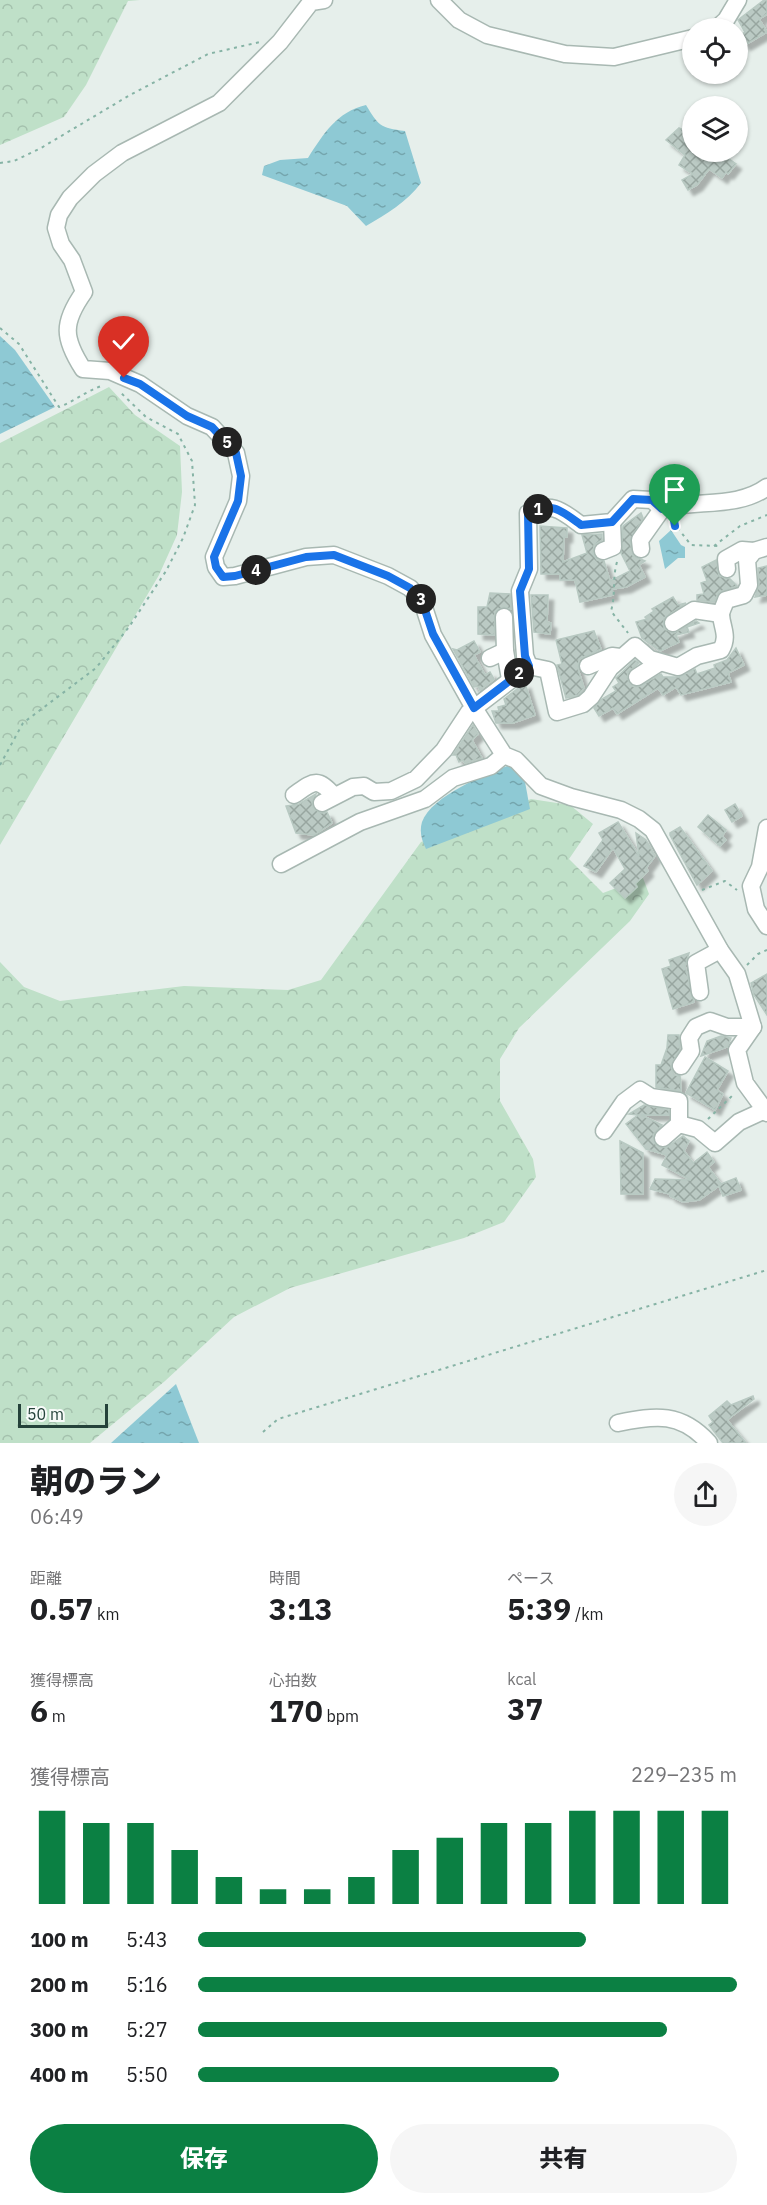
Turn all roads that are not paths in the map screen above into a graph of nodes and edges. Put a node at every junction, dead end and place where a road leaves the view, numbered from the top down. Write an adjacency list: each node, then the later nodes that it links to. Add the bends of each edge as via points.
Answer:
1 (324, 0): 22 (street, via 311,2 280,42 219,103 122,153 70,198 56,228 84,292 66,327 70,348 82,369 110,371 140,384 187,416 212,427 236,453 241,476 238,501 214,557 223,577 306,557 334,555 388,576 410,588 422,601 433,634)
2 (439, 0): 5 (street, via 459,20 487,35 565,54 614,57)
3 (738, 0): 4 (street)
4 (727, 18)
5 (682, 41)
6 (767, 487): 7 (street, via 727,502)
7 (668, 507): 8 (street, via 652,500 633,499); 10 (street, via 640,540)
8 (612, 522): 9 (street); 18 (street, via 581,525 557,507 528,513 529,569 520,591)
9 (608, 549)
10 (641, 549)
11 (755, 549): 12 (street, via 726,559); 13 (street, via 747,560 749,585 744,595 726,600)
12 (727, 569)
13 (721, 614): 15 (street, via 694,610); 17 (street, via 725,626 721,650 697,656 678,667)
14 (504, 617): 21 (street, via 497,655)
15 (673, 623)
16 (620, 657): 17 (street, via 635,645); 18 (street, via 583,704 557,712 548,670); 19 (street, via 612,656)
17 (658, 663): 20 (street)
18 (529, 666): 21 (street)
19 (588, 666)
20 (637, 677)
21 (510, 680): 22 (street)
22 (474, 708): 23 (street); 24 (street, via 444,750)
23 (504, 755): 26 (street, via 491,766 453,778 425,800); 30 (street, via 516,760 541,786 621,810 653,830)
24 (416, 779): 25 (street, via 391,791 353,787 328,800 323,783 317,782); 26 (street)
25 (294, 795)
26 (394, 811): 28 (street, via 360,822)
27 (767, 828): 29 (street, via 760,867 751,886 756,909)
28 (281, 864)
29 (767, 926)
30 (720, 951): 31 (street, via 696,963); 32 (street, via 737,974)
31 (700, 992)
32 (753, 1027): 33 (street, via 710,1021 696,1027 689,1038 691,1051); 34 (street, via 736,1050 745,1083)
33 (681, 1066)
34 (765, 1112): 35 (street, via 739,1122 715,1143 698,1129)
35 (680, 1124): 36 (street, via 679,1101 651,1097 640,1090 624,1102); 37 (street)
36 (604, 1131)
37 (663, 1138)
38 (618, 1422): 39 (street, via 648,1417 676,1419 695,1428)
39 (709, 1443)

